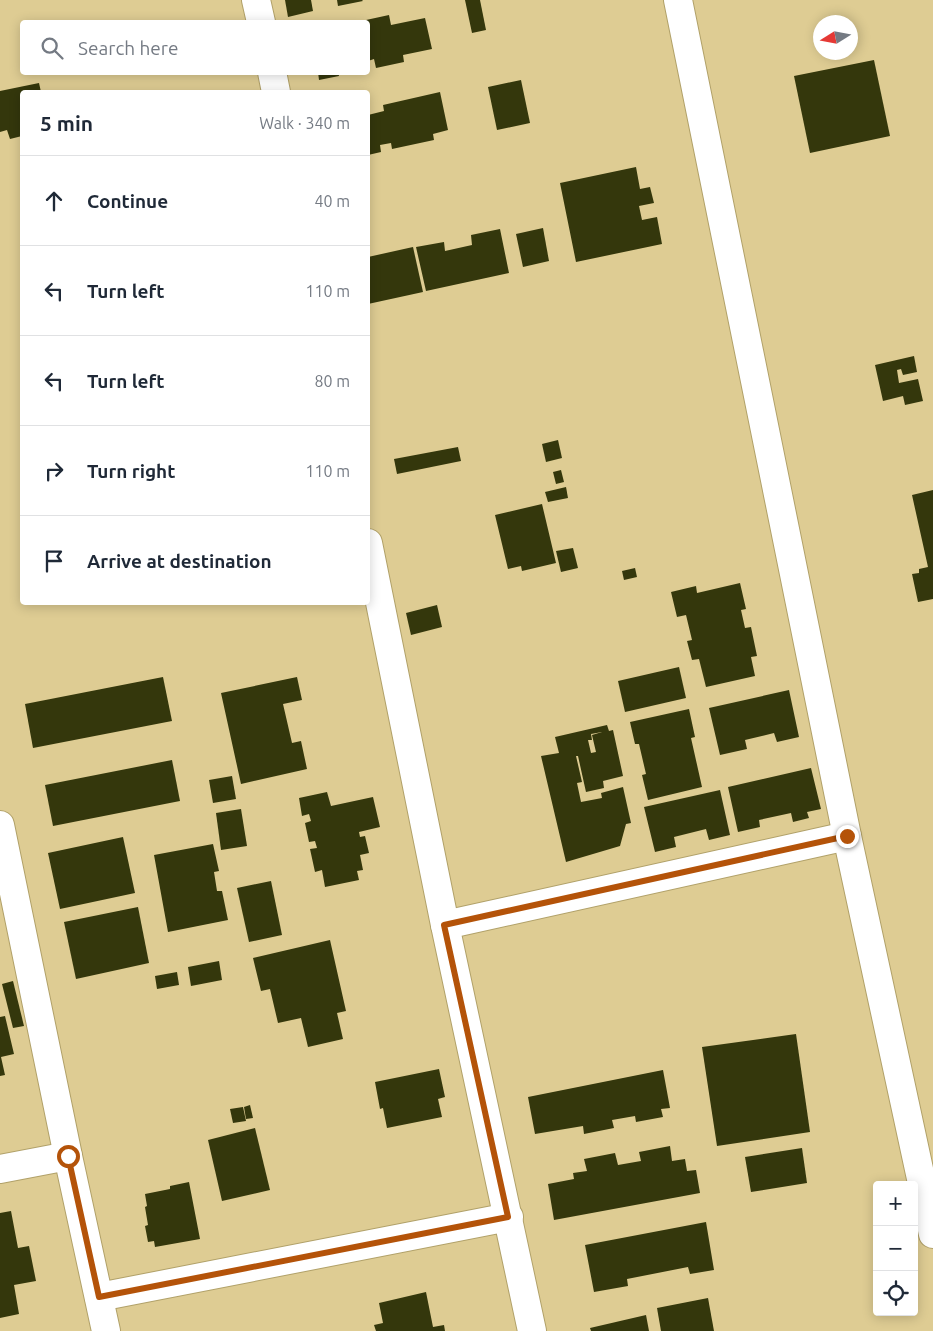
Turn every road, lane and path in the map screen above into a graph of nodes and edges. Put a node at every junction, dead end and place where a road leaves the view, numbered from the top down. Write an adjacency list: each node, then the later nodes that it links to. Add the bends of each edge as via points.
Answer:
1 (256, 0): 3 (street)
2 (678, 0): 8 (street)
3 (261, 20)
4 (273, 75): 5 (street)
5 (276, 90)
6 (370, 553): 9 (street)
7 (0, 825): 10 (street)
8 (847, 836): 9 (street); 13 (street)
9 (444, 925): 12 (street)
10 (68, 1156): 11 (street); 14 (street)
11 (0, 1169)
12 (508, 1217): 14 (street); 16 (street)
13 (933, 1234)
14 (99, 1297): 15 (street)
15 (106, 1331)
16 (532, 1331)

